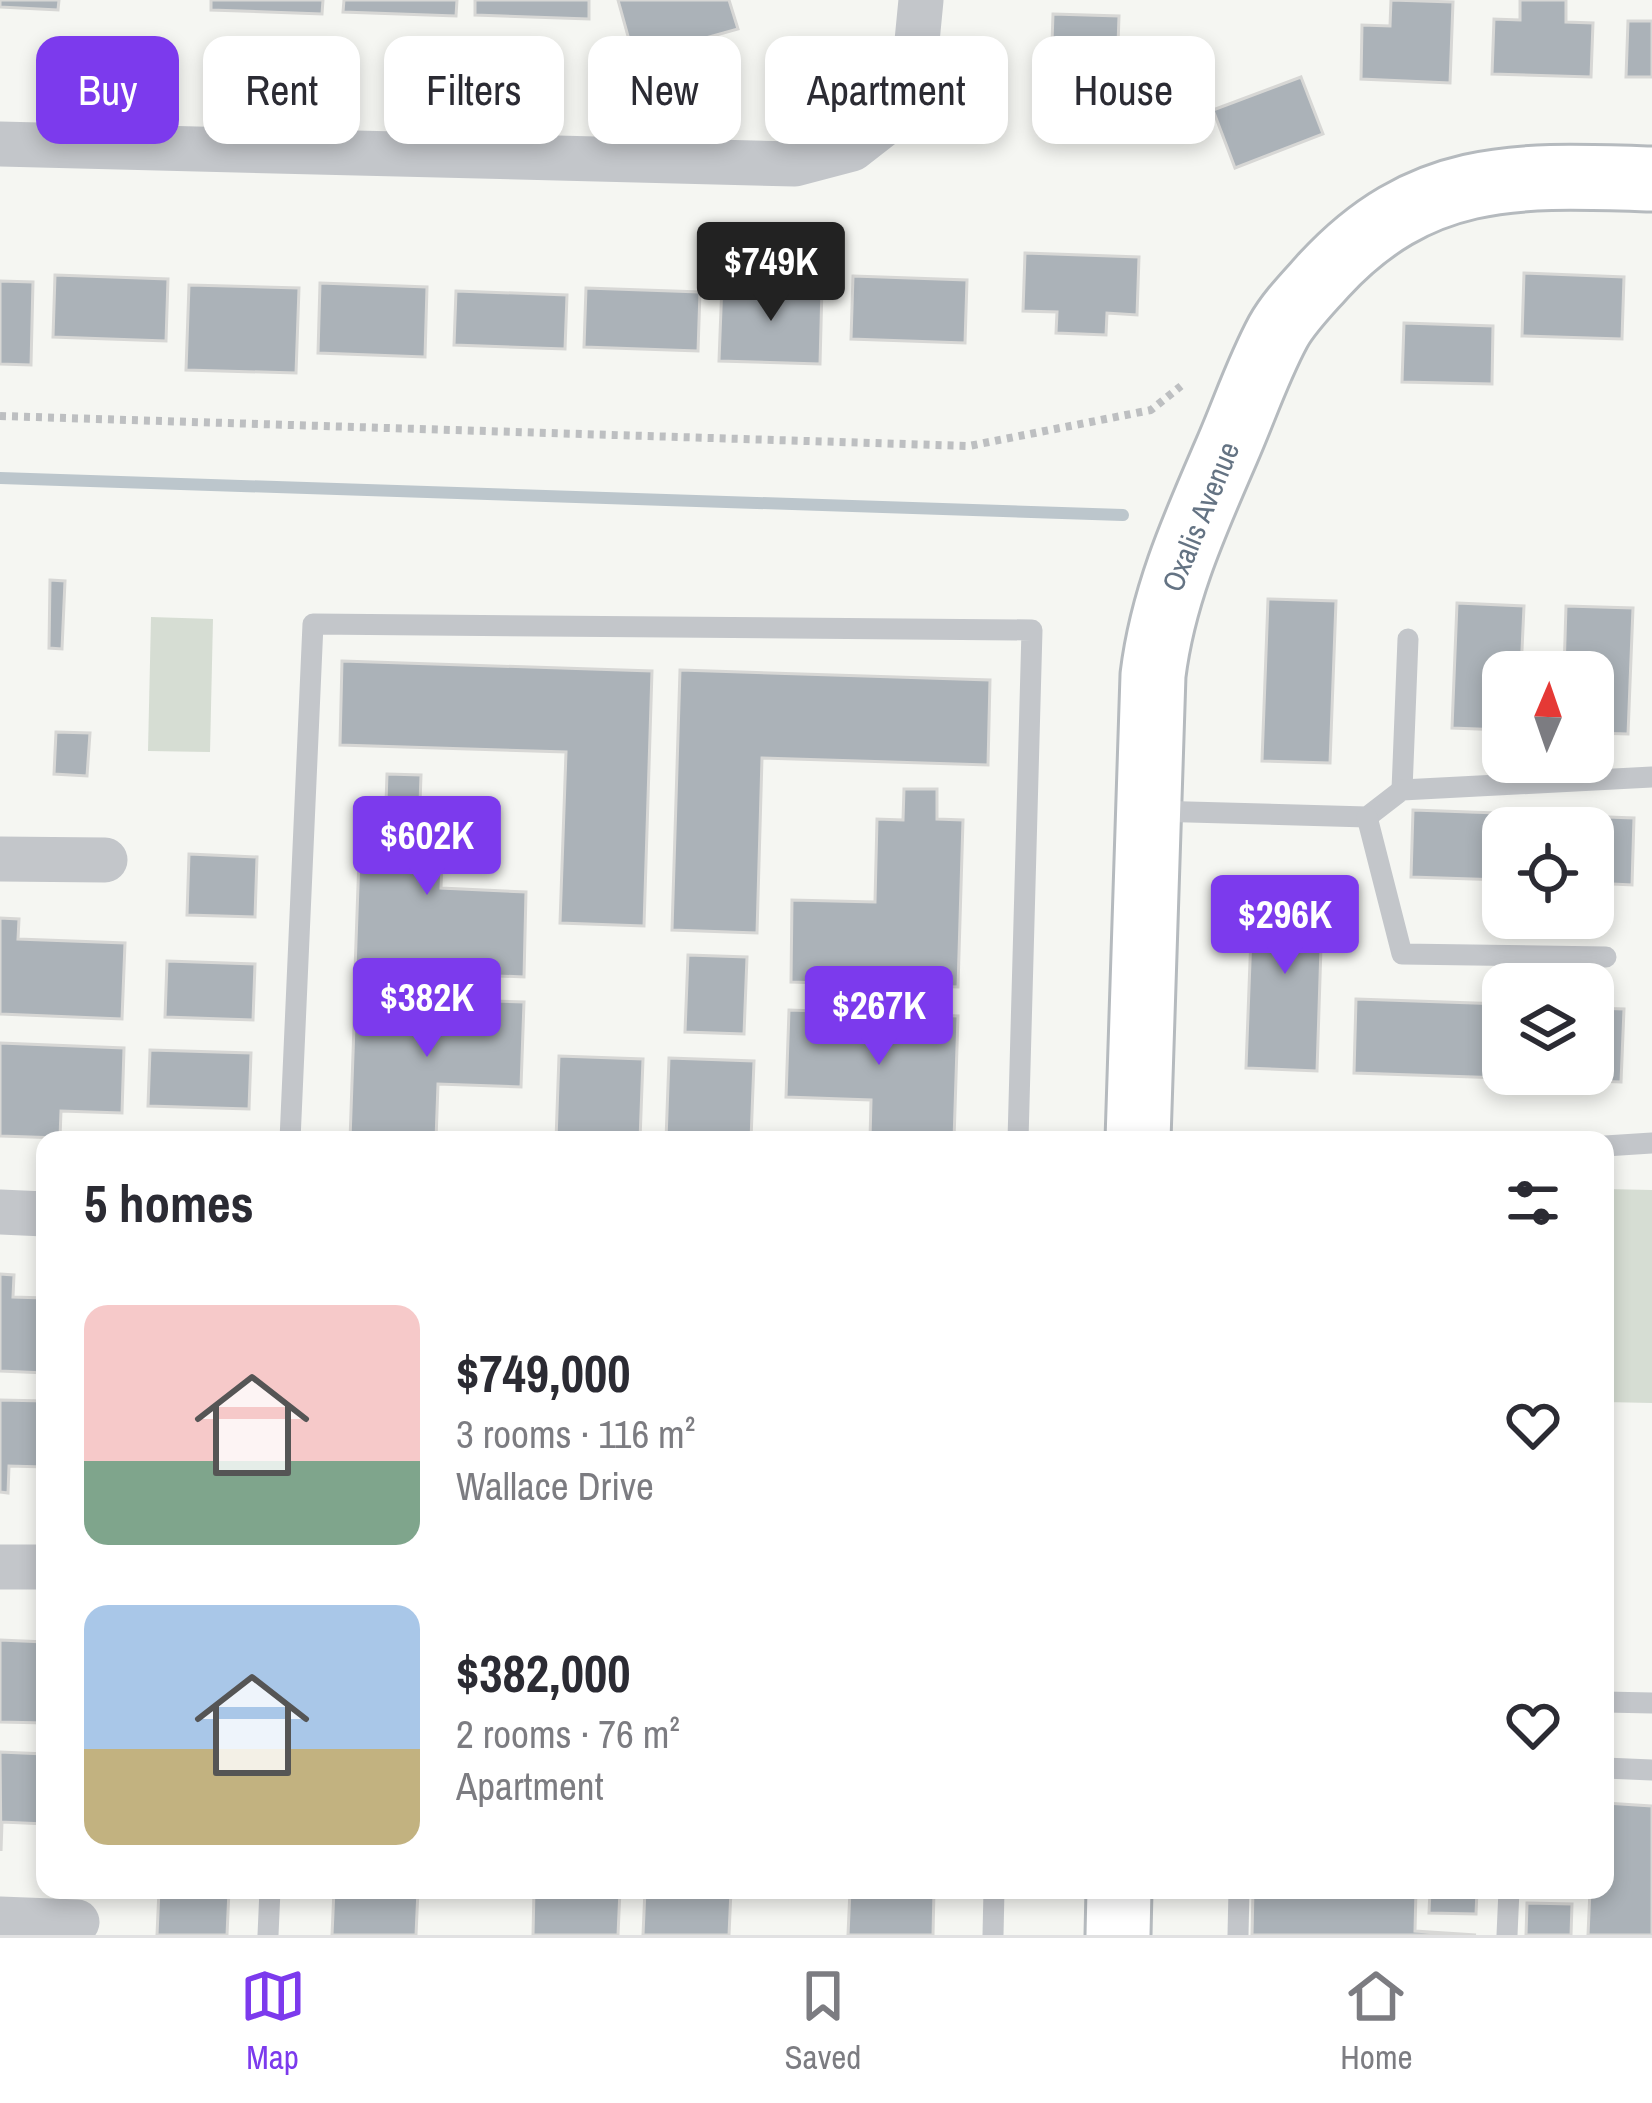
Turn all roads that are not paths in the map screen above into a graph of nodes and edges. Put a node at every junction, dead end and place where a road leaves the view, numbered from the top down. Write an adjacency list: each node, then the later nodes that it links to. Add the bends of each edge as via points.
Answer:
1 (921, 0): 2 (street, via 911,103 852,149 795,164)
2 (0, 144)
3 (1652, 179): 7 (street, Oxalis Avenue, via 1511,178 1422,201 1343,255 1279,330 1160,622)
4 (1408, 639): 6 (lane)
5 (1652, 778): 6 (lane)
6 (1402, 790): 8 (lane)
7 (1151, 811): 8 (lane); 14 (street, Oxalis Avenue)
8 (1367, 817): 11 (lane, via 1402,955)
9 (0, 859): 10 (street)
10 (105, 860)
11 (1606, 957)
12 (290, 1131): 13 (lane, via 313,624 1032,630)
13 (1018, 1131)
14 (1138, 1131)
15 (1652, 1143): 16 (lane)
16 (1614, 1145)
17 (0, 1212): 18 (street)
18 (36, 1214)
19 (0, 1567): 20 (street)
20 (36, 1568)
21 (1614, 1702): 22 (lane)
22 (1652, 1703)
23 (1614, 1768): 24 (lane)
24 (1652, 1770)
25 (270, 1899): 32 (lane)
26 (994, 1899): 33 (lane)
27 (1119, 1899): 34 (street)
28 (1240, 1899): 35 (lane)
29 (1509, 1899): 36 (lane)
30 (0, 1918): 31 (street)
31 (77, 1922)
32 (268, 1935)
33 (993, 1935)
34 (1118, 1935)
35 (1238, 1935)
36 (1507, 1935)

